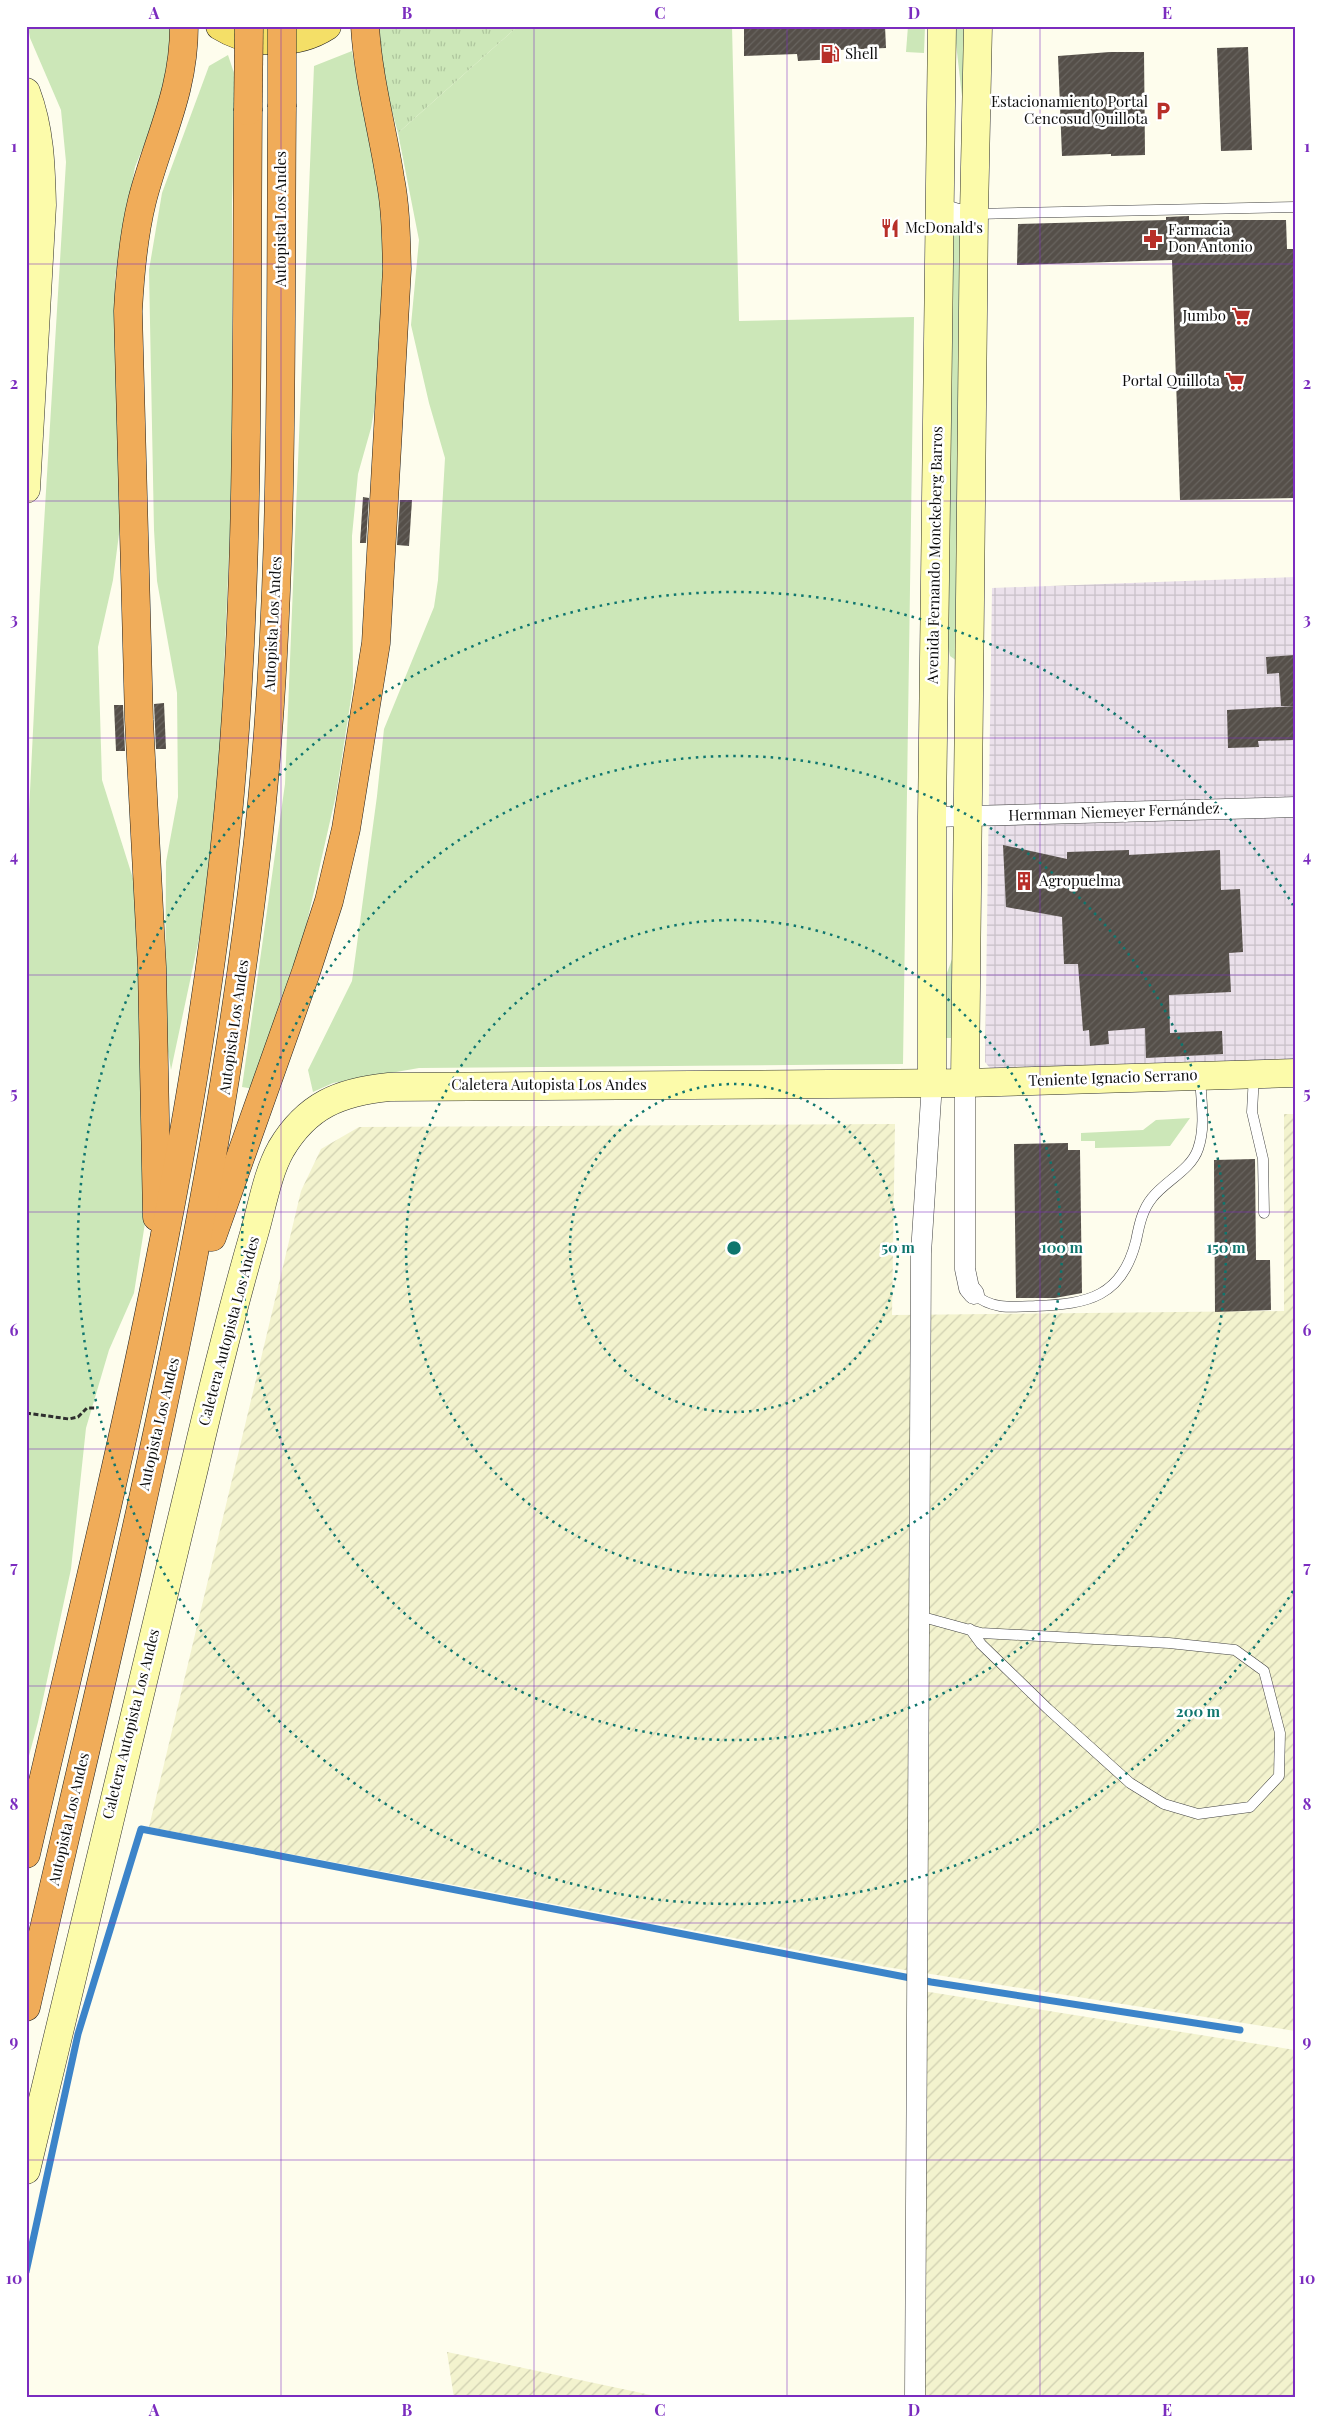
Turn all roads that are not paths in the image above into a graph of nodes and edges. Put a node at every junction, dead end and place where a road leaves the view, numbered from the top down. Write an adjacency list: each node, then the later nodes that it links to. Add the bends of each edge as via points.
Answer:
1 (184, 26): 24 (highway, via 179,81 142,201 133,251 128,311 139,720 152,976 158,1204)
2 (220, 26): 5 (main road, via 252,39 276,41 300,37)
3 (249, 26): 24 (highway, bridge, via 242,592 230,788 193,1092)
4 (282, 26): 25 (highway, Autopista Los Andes, bridge, via 277,521 267,747 223,1102)
5 (327, 26)
6 (366, 26): 25 (highway, via 367,55 390,178 397,269 376,643 346,830 330,901)
7 (942, 26): 11 (street, Avenida Fernando Monckeberg Barros)
8 (978, 26): 12 (street)
9 (26, 92): 13 (street, via 37,128 42,205)
10 (1295, 207): 12 (lane)
11 (938, 208): 12 (street, via 958,214); 15 (street, Avenida Fernando Monckeberg Barros)
12 (974, 214): 16 (street)
13 (26, 489)
14 (1295, 807): 16 (street, Hermman Niemeyer Fernández)
15 (932, 817): 16 (street, Hermman Niemeyer Fernández); 20 (street, Avenida Fernando Monckeberg Barros)
16 (967, 817): 21 (street)
17 (1295, 1073): 18 (street, Teniente Ignacio Serrano)
18 (1254, 1074): 19 (street, Teniente Ignacio Serrano); 22 (lane, via 1252,1112 1264,1159)
19 (1200, 1076): 21 (street, Teniente Ignacio Serrano); 23 (lane, via 1202,1126 1198,1151 1189,1164 1151,1199 1141,1218 1126,1270 1113,1286 1080,1303 1037,1306 994,1306)
20 (932, 1083): 21 (street, Teniente Ignacio Serrano); 26 (street, via 922,1253); 30 (street, Caletera Autopista Los Andes, via 389,1087 359,1090 334,1098 299,1123 280,1151 265,1194 218,1369)
21 (965, 1083): 23 (street, via 965,1269 969,1288)
22 (1264, 1213)
23 (974, 1294)
24 (152, 1300): 28 (highway)
25 (183, 1318): 29 (highway, Autopista Los Andes)
26 (919, 1616): 27 (lane); 31 (street)
27 (970, 1630): 27 (lane, via 1236,1650 1264,1671 1280,1733 1279,1776 1250,1807 1198,1814 1164,1804 1123,1777 1048,1709)
28 (26, 1854)
29 (26, 2007)
30 (26, 2170)
31 (915, 2398)

